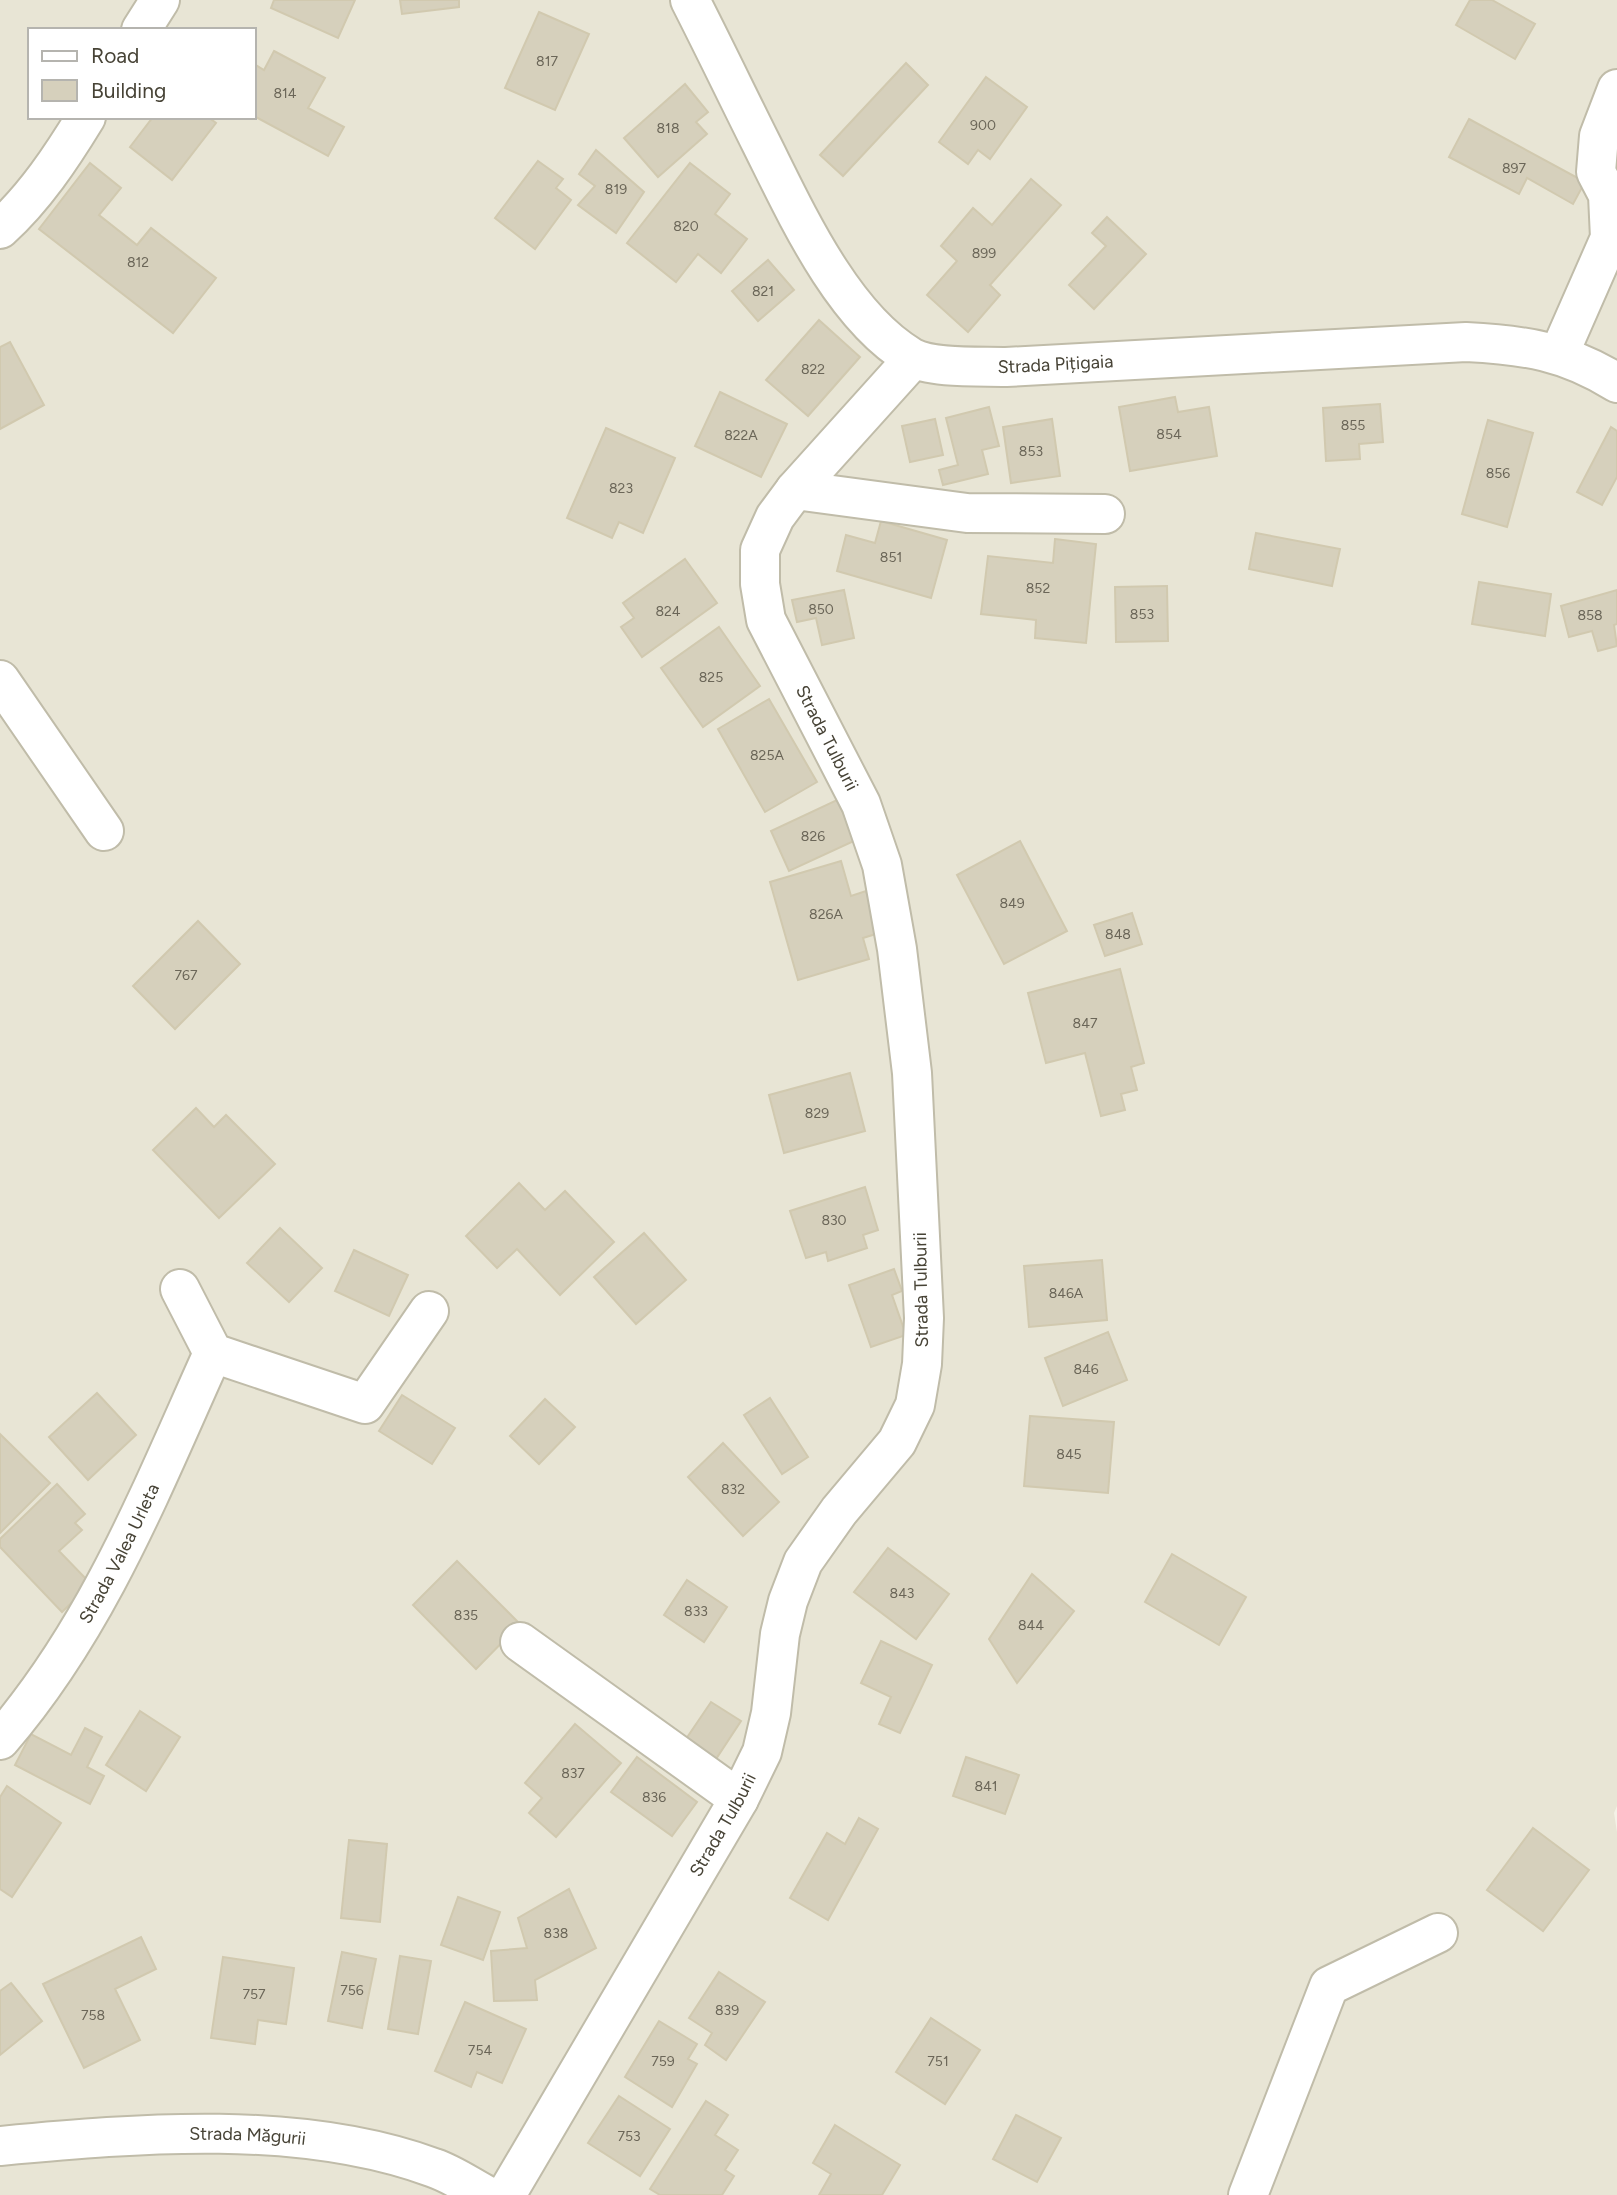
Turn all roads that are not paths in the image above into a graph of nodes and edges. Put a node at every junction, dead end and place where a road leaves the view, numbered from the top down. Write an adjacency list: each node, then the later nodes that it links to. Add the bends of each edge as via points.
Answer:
1 (160, 0): 3 (street)
2 (690, 0): 8 (street, via 804,230 842,289)
3 (142, 28)
4 (1617, 89): 7 (street, via 1599,136 1596,172 1608,195 1610,238)
5 (85, 119): 6 (street, via 58,163)
6 (0, 229)
7 (1559, 354): 8 (street, Strada Pițigaia, via 1521,345 1466,342 1006,367); 9 (street, Strada Pițigaia)
8 (913, 359): 10 (street, Strada Tulburii)
9 (1617, 383)
10 (795, 490): 11 (street, via 967,513); 19 (street, Strada Tulburii, via 775,517 760,550 760,584 766,620 861,804 882,865 912,1073 924,1318 915,1405 897,1442 803,1562 780,1634 762,1752)
11 (1105, 514)
12 (0, 680): 13 (street)
13 (104, 831)
14 (180, 1289): 16 (street)
15 (429, 1311): 16 (street, via 365,1404)
16 (213, 1353): 18 (street, Strada Valea Urleta, via 119,1562 35,1700)
17 (520, 1642): 19 (street)
18 (0, 1741)
19 (739, 1799): 23 (street, Strada Tulburii)
20 (1438, 1933): 24 (street, via 1329,1986)
21 (0, 2146): 22 (street, Strada Măgurii, via 195,2133 304,2140 380,2152 436,2168)
22 (486, 2195)
23 (506, 2195)
24 (1248, 2195)

